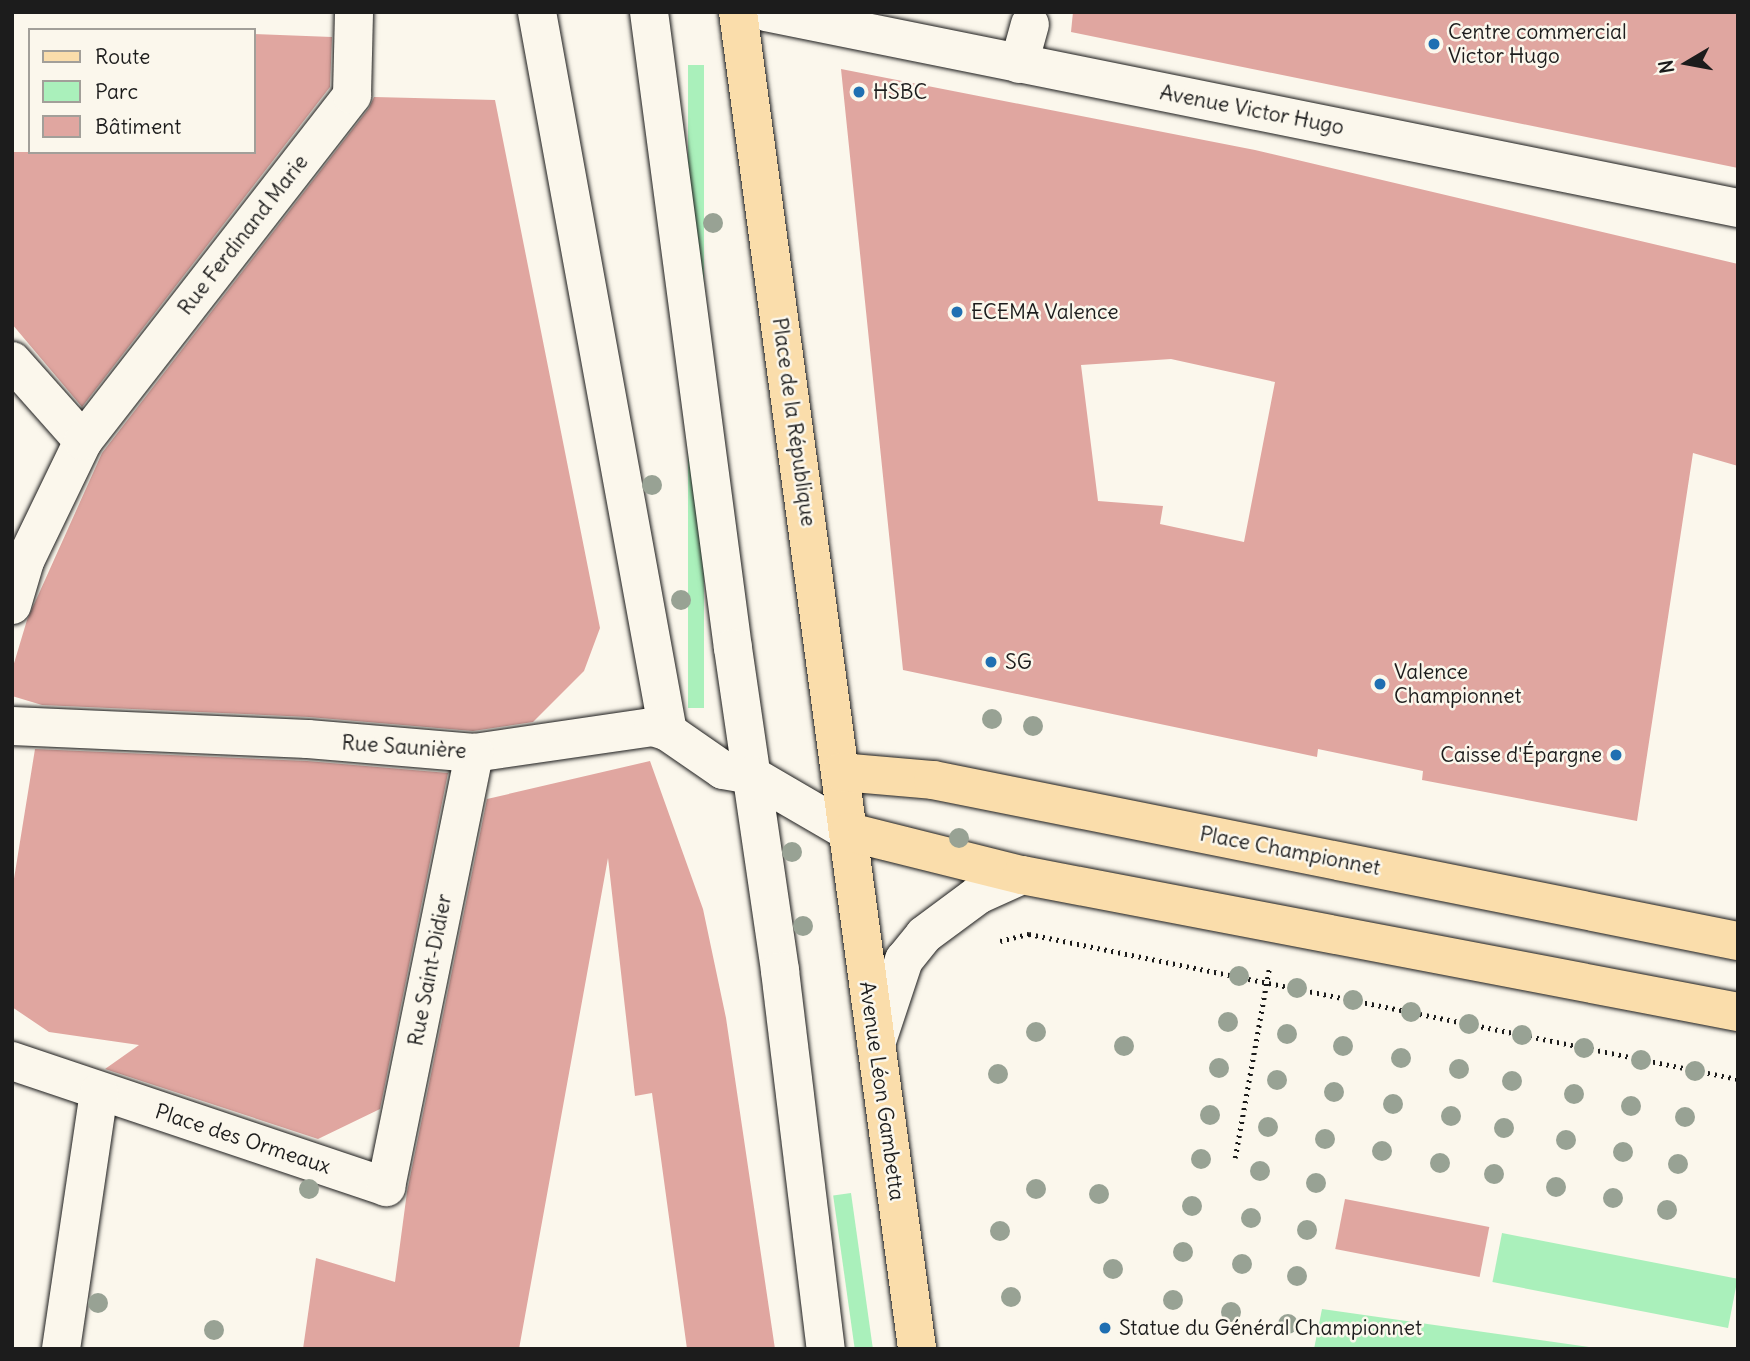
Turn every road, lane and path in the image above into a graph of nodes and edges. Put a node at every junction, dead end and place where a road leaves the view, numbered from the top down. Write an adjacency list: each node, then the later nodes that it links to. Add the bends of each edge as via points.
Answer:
1 (354, 12): 12 (street, Rue Ferdinand Marie, via 352,95)
2 (518, 12): 7 (street)
3 (555, 12): 7 (street)
4 (649, 12): 18 (street)
5 (738, 12): 17 (main road, Place de la République)
6 (766, 12): 9 (street, Avenue Victor Hugo)
7 (537, 13): 15 (street)
8 (1030, 24): 9 (street)
9 (1019, 64): 10 (street, Avenue Victor Hugo)
10 (1738, 208)
11 (12, 361): 12 (street)
12 (83, 441): 13 (street, Rue Ferdinand Marie, via 25,561)
13 (12, 605)
14 (12, 726): 16 (street, Rue Saunière, via 307,739)
15 (668, 732): 16 (street, Rue Saunière, via 637,726); 18 (street, Rue Saunière, via 723,770)
16 (474, 753): 31 (street, Rue Saint-Didier)
17 (841, 772): 19 (main road, Place de la République); 22 (main road, Place Championnet, via 933,780)
18 (751, 775): 19 (street, Rue Saunière); 33 (street)
19 (849, 832): 20 (main road); 26 (main road, Avenue Léon Gambetta)
20 (1022, 875): 21 (main road); 26 (street, via 978,895 924,935 904,960)
21 (1276, 926): 24 (path); 25 (main road)
22 (1738, 941)
23 (988, 944): 24 (path, via 1029,934)
24 (1266, 983): 28 (path); 30 (path)
25 (1738, 1012)
26 (876, 1045): 34 (main road, Avenue Léon Gambetta)
27 (12, 1061): 29 (street, Place des Ormeaux)
28 (1738, 1079)
29 (100, 1093): 31 (street, Place des Ormeaux); 32 (street)
30 (1235, 1158)
31 (386, 1187)
32 (61, 1349)
33 (826, 1349)
34 (918, 1349)

